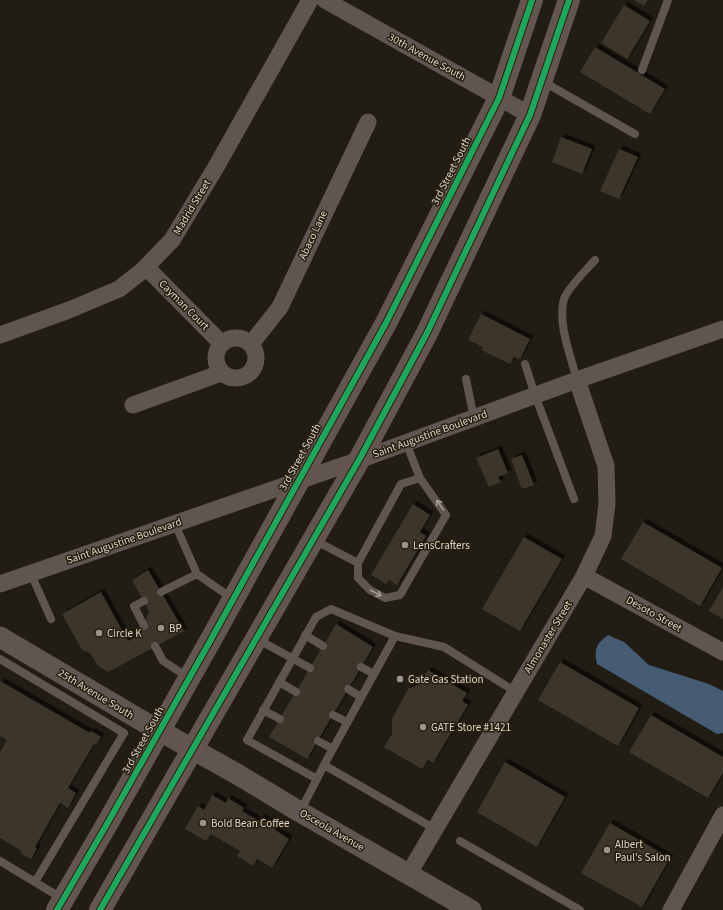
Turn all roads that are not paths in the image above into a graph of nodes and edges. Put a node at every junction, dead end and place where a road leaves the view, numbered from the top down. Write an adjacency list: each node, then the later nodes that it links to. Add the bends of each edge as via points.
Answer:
1 (310, 0): 13 (street, Madrid Street, via 172,240)
2 (325, 0): 8 (street, 30th Avenue South)
3 (532, 0): 8 (main road, 3rd Street South)
4 (569, 0): 7 (main road)
5 (668, 0): 6 (lane)
6 (642, 70)
7 (541, 80): 9 (main road); 11 (lane)
8 (499, 98): 9 (street, 30th Avenue South); 28 (main road, 3rd Street South, via 386,323)
9 (530, 115): 26 (main road, via 427,333)
10 (368, 122): 17 (street, Abaco Lane, via 280,307)
11 (635, 134)
12 (594, 260): 21 (lane, via 564,298 562,312)
13 (146, 267): 15 (street, Madrid Street, via 119,289); 16 (street, Cayman Court)
14 (723, 329): 21 (street, Saint Augustine Boulevard)
15 (0, 335)
16 (222, 344): 17 (street, via 228,339 236,338); 19 (street, via 215,358)
17 (251, 344): 19 (street, via 257,359 250,373 243,378 235,379)
18 (525, 364): 22 (lane)
19 (221, 373): 23 (street)
20 (466, 379): 24 (lane)
21 (577, 380): 22 (street, Saint Augustine Boulevard); 35 (street, Almonaster Street, via 606,466 607,504 602,536)
22 (535, 395): 24 (street, Saint Augustine Boulevard); 29 (lane)
23 (133, 405)
24 (474, 418): 25 (street, Saint Augustine Boulevard)
25 (406, 443): 26 (street, Saint Augustine Boulevard); 27 (lane)
26 (359, 460): 28 (street, Saint Augustine Boulevard); 31 (main road)
27 (420, 478): 32 (lane, via 401,484); 32 (lane, one-way to 27, via 358,578 370,590 385,598 400,595 446,514)
28 (297, 482): 30 (street, Saint Augustine Boulevard); 38 (main road, 3rd Street South)
29 (574, 499)
30 (175, 524): 33 (street, Saint Augustine Boulevard); 34 (lane)
31 (313, 540): 32 (lane); 45 (main road)
32 (358, 563)
33 (31, 574): 36 (street, Saint Augustine Boulevard); 40 (lane)
34 (197, 574): 37 (lane); 38 (lane)
35 (584, 576): 48 (street, Desoto Street); 58 (street, Almonaster Street)
36 (0, 584)
37 (161, 592)
38 (234, 600): 54 (main road, 3rd Street South)
39 (144, 601): 41 (lane, via 134,606)
40 (51, 619)
41 (144, 626)
42 (305, 635): 43 (lane, via 316,617 331,609); 47 (lane); 50 (lane)
43 (395, 636): 53 (lane); 58 (lane, via 444,647)
44 (0, 637): 60 (street, 25th Avenue South)
45 (257, 638): 50 (lane); 68 (main road)
46 (155, 646): 54 (lane, via 163,661)
47 (323, 646)
48 (723, 652)
49 (0, 659): 60 (lane)
50 (292, 659): 52 (lane); 55 (lane)
51 (362, 667): 53 (lane)
52 (310, 668)
53 (374, 674): 59 (lane)
54 (189, 678): 65 (main road, 3rd Street South)
55 (279, 682): 57 (lane); 61 (lane)
56 (348, 690): 59 (lane)
57 (296, 692)
58 (516, 692): 73 (street, Almonaster Street)
59 (362, 697): 64 (lane)
60 (102, 709): 65 (street, 25th Avenue South); 77 (lane, via 124,733)
61 (264, 710): 63 (lane); 70 (lane, via 247,740)
62 (333, 715): 64 (lane)
63 (280, 719)
64 (347, 722): 67 (lane)
65 (159, 731): 68 (street, 25th Avenue South); 78 (main road, 3rd Street South)
66 (318, 741): 67 (lane)
67 (333, 749): 69 (lane)
68 (193, 750): 71 (street, Osceola Avenue); 79 (main road)
69 (324, 765): 70 (lane); 73 (lane)
70 (317, 779): 71 (lane)
71 (300, 812): 76 (street, Osceola Avenue)
72 (723, 815): 82 (street)
73 (436, 829): 76 (street, Almonaster Street)
74 (460, 841): 81 (lane)
75 (0, 861): 77 (lane)
76 (408, 875): 80 (street, Osceola Avenue)
77 (36, 882): 78 (lane)
78 (60, 905)
79 (100, 910)
80 (471, 910)
81 (580, 910)
82 (671, 910)

